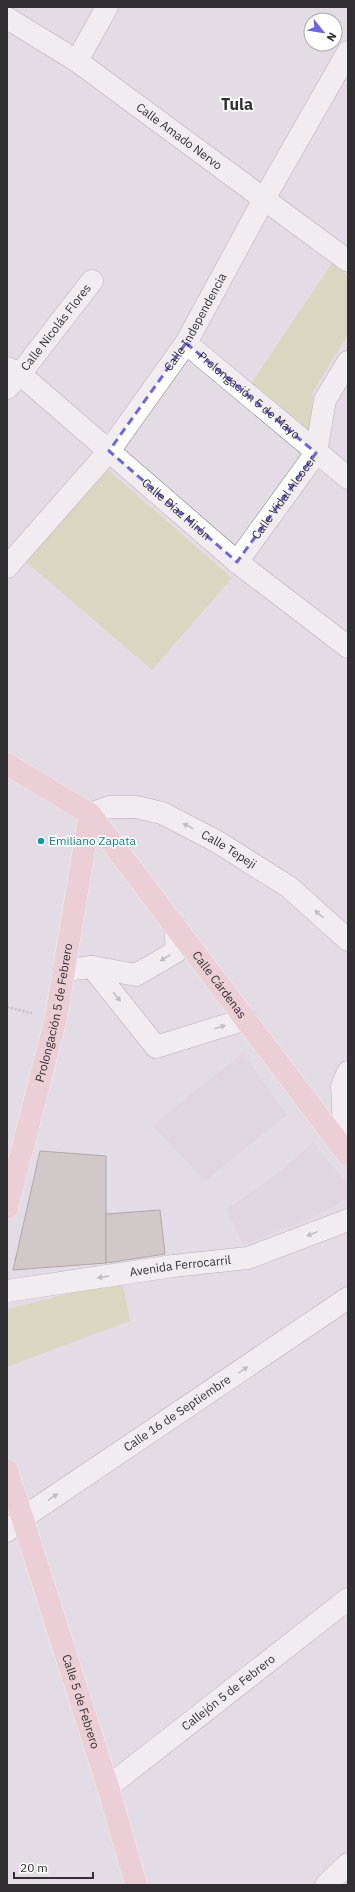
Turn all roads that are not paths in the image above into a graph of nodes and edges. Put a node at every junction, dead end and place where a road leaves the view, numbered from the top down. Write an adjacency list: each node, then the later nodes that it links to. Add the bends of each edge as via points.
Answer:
1 (107, 7): 4 (street)
2 (7, 18): 4 (street, Calle Amado Nervo)
3 (348, 52): 5 (street, Calle Independencia)
4 (77, 61): 5 (street, Calle Amado Nervo)
5 (264, 199): 6 (street, Calle Amado Nervo); 8 (street, Calle Independencia)
6 (348, 262)
7 (92, 281): 10 (street, Calle Nicolás Flores)
8 (186, 343): 11 (street, Calle Independencia); 12 (street, Prolongación 5 de Mayo)
9 (348, 362): 12 (street, Calle Vidal Alcocer, via 325,400)
10 (11, 377): 11 (street, Calle Díaz Mirón)
11 (109, 451): 14 (street, Calle Díaz Mirón); 15 (street, Calle Independencia)
12 (316, 453): 13 (street, Prolongación 5 de Mayo); 14 (street, Calle Vidal Alcocer)
13 (348, 478)
14 (237, 562): 16 (street, Calle Díaz Mirón)
15 (7, 567)
16 (348, 647)
17 (7, 764): 18 (main road)
18 (90, 814): 19 (main road, Calle Cárdenas); 20 (street, Calle Tepeji, one-way to 18, via 289,887 216,841 162,813 136,807 109,807); 22 (main road, Prolongación 5 de Febrero)
19 (174, 926): 21 (street, one-way to 21, via 177,951 136,975); 23 (main road, Calle Cárdenas)
20 (348, 940)
21 (92, 967): 22 (street); 23 (street, one-way to 23, via 156,1047)
22 (64, 970): 26 (main road, Prolongación 5 de Febrero, via 56,1018)
23 (246, 1019): 25 (main road, Calle Cárdenas)
24 (348, 1072): 25 (street, via 342,1086)
25 (346, 1153)
26 (7, 1208)
27 (348, 1220): 28 (street, Avenida Ferrocarril, one-way to 28, via 248,1258 173,1266)
28 (7, 1291)
29 (348, 1298): 31 (street, Calle 16 de Septiembre, one-way to 29)
30 (7, 1470): 31 (main road)
31 (14, 1525): 33 (main road, Calle 5 de Febrero)
32 (348, 1599): 33 (street, Callejón 5 de Febrero)
33 (108, 1787): 35 (main road, Calle 5 de Febrero)
34 (348, 1864): 36 (street)
35 (136, 1885)
36 (326, 1885)

